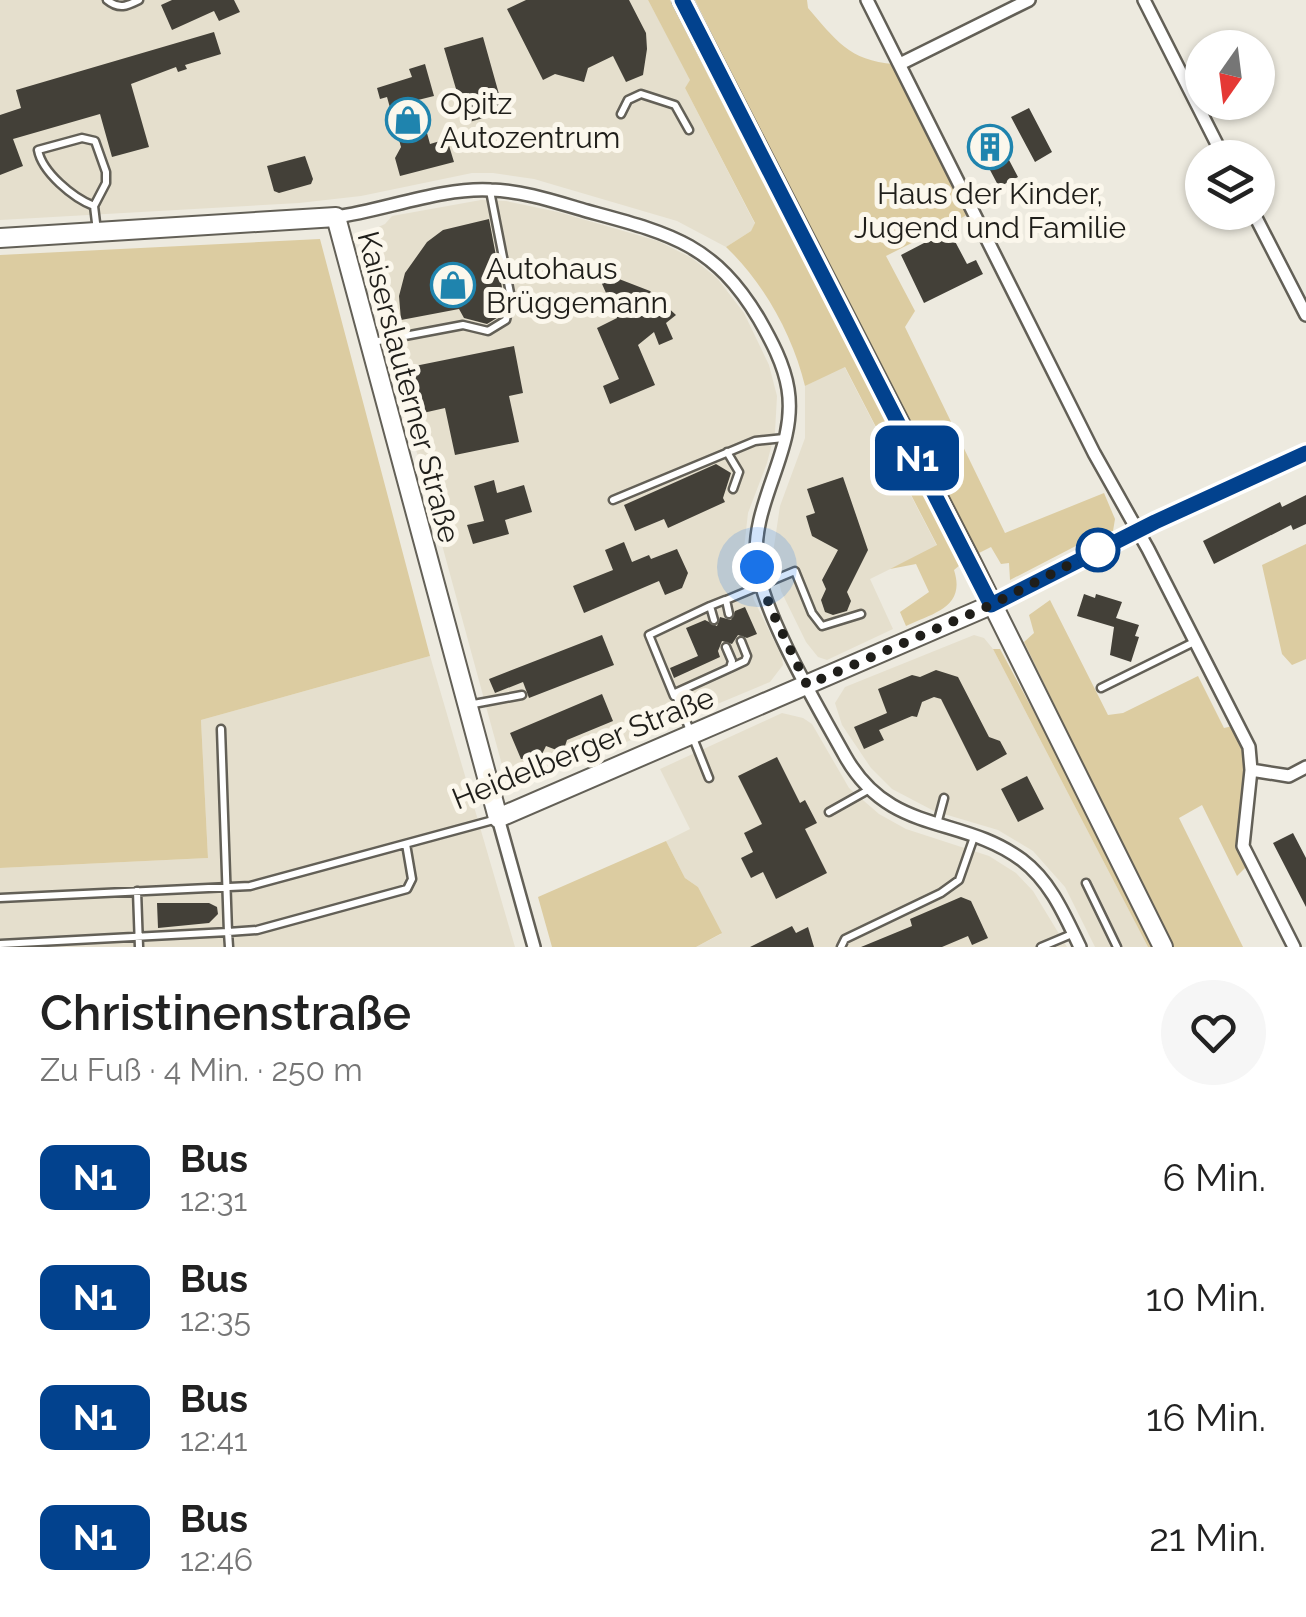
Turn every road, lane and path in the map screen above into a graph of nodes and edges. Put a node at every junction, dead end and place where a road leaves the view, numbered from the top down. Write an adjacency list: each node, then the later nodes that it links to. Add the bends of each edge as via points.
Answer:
1 (108, 0): 2 (lane, via 126,6)
2 (139, 0)
3 (682, 0): 27 (street)
4 (867, 0): 7 (street)
5 (1029, 0): 7 (street)
6 (1144, 0): 10 (street)
7 (900, 64): 24 (street)
8 (620, 114): 9 (lane, via 641,94 676,105)
9 (689, 130)
10 (1215, 140)
11 (490, 190): 13 (street, Kaiserslauterner Straße); 18 (lane, via 511,298 506,320 488,332 456,326); 19 (street, Kaiserslauterner Straße, via 528,188 603,208 693,246 721,267 784,371)
12 (94, 206): 12 (lane, via 106,184 95,140 38,150 44,166); 15 (lane)
13 (336, 217): 15 (street); 18 (street, Kaiserslauterner Straße)
14 (1262, 230): 17 (street)
15 (97, 232): 16 (street)
16 (0, 238)
17 (1306, 315)
18 (369, 343): 40 (street, Kaiserslauterner Straße)
19 (786, 438): 20 (lane); 25 (street, Kaiserslauterner Straße, via 758,522)
20 (726, 452): 22 (lane, via 739,472); 23 (lane)
21 (1306, 453): 24 (street)
22 (733, 490)
23 (613, 500)
24 (1136, 532): 27 (street); 33 (street)
25 (761, 584): 26 (lane); 30 (lane, via 795,572 822,626); 36 (street, Kaiserslauterner Straße)
26 (726, 600): 28 (lane); 29 (lane)
27 (991, 605): 36 (street, Heidelberger Straße); 67 (street)
28 (710, 606): 31 (lane); 39 (lane, via 649,635)
29 (729, 614)
30 (861, 614)
31 (714, 620)
32 (740, 641): 35 (lane, via 745,662)
33 (1196, 642): 37 (lane); 44 (street, via 1249,746)
34 (726, 647): 35 (lane)
35 (730, 668): 39 (lane)
36 (807, 685): 42 (street, Heidelberger Straße); 46 (street, Kaiserslauterner Straße)
37 (1101, 688)
38 (522, 694): 40 (lane)
39 (674, 696): 42 (lane)
40 (466, 706): 49 (street, Kaiserslauterner Straße)
41 (221, 729): 54 (lane)
42 (690, 736): 45 (lane); 49 (street, Heidelberger Straße)
43 (1306, 767): 44 (street, via 1289,776)
44 (1251, 770): 68 (street, via 1243,846)
45 (708, 778)
46 (870, 789): 48 (lane); 50 (street)
47 (944, 798): 50 (lane)
48 (829, 812)
49 (498, 818): 52 (lane, Heidelberger Straße); 62 (street)
50 (937, 826): 51 (street)
51 (975, 836): 58 (street, via 1034,871); 63 (lane, via 959,880)
52 (406, 844): 54 (lane, Heidelberger Straße); 57 (lane, via 412,879 407,888)
53 (1086, 884): 66 (lane)
54 (227, 887): 55 (lane, Heidelberger Straße); 57 (lane)
55 (137, 891): 56 (lane, Heidelberger Straße); 59 (lane)
56 (0, 898)
57 (228, 932): 59 (lane); 61 (lane)
58 (1074, 934): 64 (lane); 65 (street)
59 (139, 942): 60 (lane)
60 (0, 944)
61 (229, 947)
62 (534, 947)
63 (841, 947)
64 (1041, 947)
65 (1080, 947)
66 (1117, 947)
67 (1163, 947)
68 (1294, 947)

